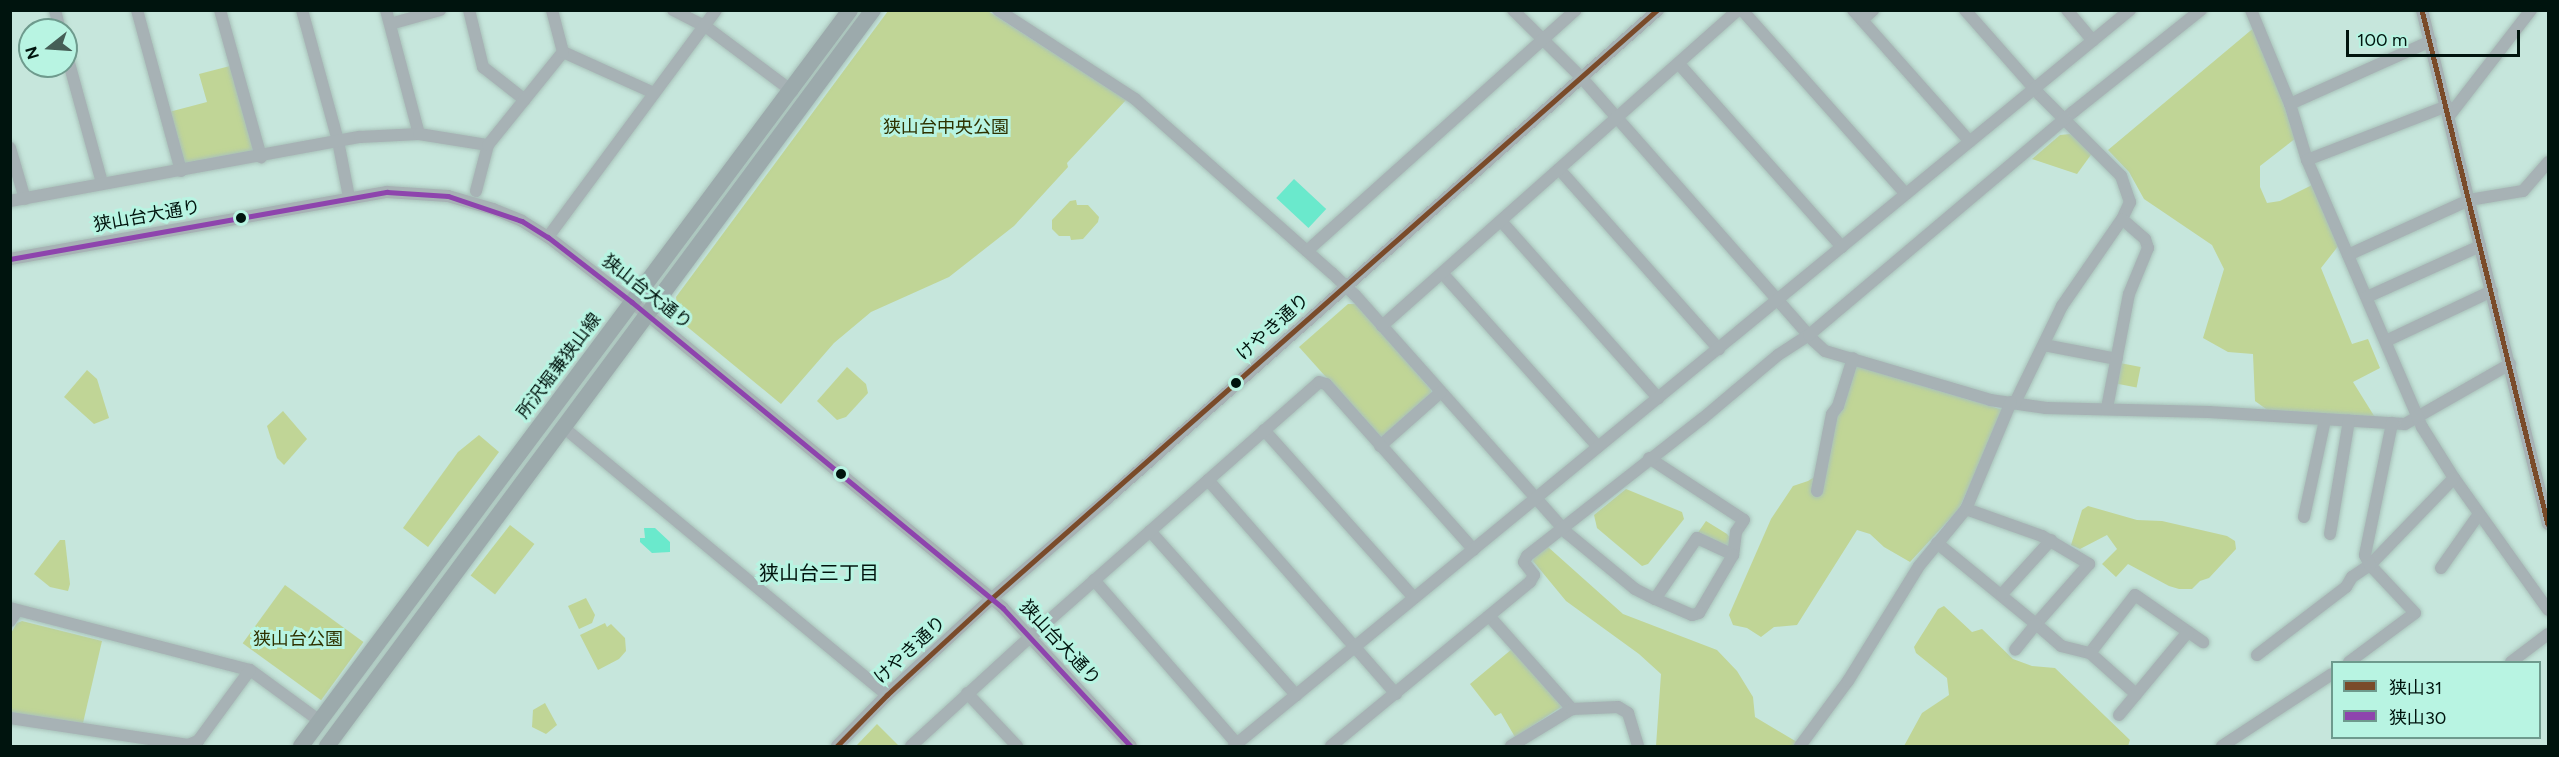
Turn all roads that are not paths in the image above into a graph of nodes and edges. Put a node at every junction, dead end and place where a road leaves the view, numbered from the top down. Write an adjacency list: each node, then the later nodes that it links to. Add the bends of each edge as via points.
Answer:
1 (137, 10): 52 (street)
2 (220, 10): 48 (street)
3 (302, 10): 44 (street)
4 (386, 10): 26 (street)
5 (440, 10): 26 (street)
6 (469, 10): 38 (street, via 483,67)
7 (552, 10): 31 (street)
8 (673, 10): 27 (street)
9 (716, 10): 27 (street)
10 (850, 10): 36 (main road, 所沢堀兼狭山線)
11 (873, 10): 74 (main road)
12 (998, 10): 65 (street, via 1135,99)
13 (1513, 10): 28 (street)
14 (1576, 10): 28 (street)
15 (1658, 10): 33 (street, けやき通り)
16 (1740, 10): 32 (street); 55 (street)
17 (1872, 10): 25 (street)
18 (1965, 10): 35 (street)
19 (2067, 10): 29 (street)
20 (2130, 10): 29 (street)
21 (2200, 10): 42 (street)
22 (2252, 10): 39 (street)
23 (2422, 10): 30 (street)
24 (2531, 10): 40 (street)
25 (1858, 15): 45 (street)
26 (390, 24): 43 (street)
27 (705, 26): 36 (street); 37 (street)
28 (1543, 39): 33 (street); 65 (street)
29 (2093, 41): 35 (street)
30 (2431, 41): 39 (street); 40 (street)
31 (563, 52): 37 (street); 38 (street)
32 (1679, 64): 41 (street); 64 (street)
33 (1581, 77): 41 (street); 69 (street, けやき通り)
34 (73, 78): 53 (street)
35 (2035, 89): 42 (street); 45 (street)
36 (792, 91): 73 (main road, 所沢堀兼狭山線)
37 (654, 93): 62 (street)
38 (525, 100): 46 (street)
39 (2290, 104): 49 (street)
40 (2448, 111): 49 (street); 58 (street)
41 (1617, 117): 51 (street); 72 (street)
42 (2064, 120): 60 (street, via 2121,176 2130,202); 76 (street)
43 (419, 134): 44 (street); 46 (street)
44 (338, 141): 48 (street); 56 (street)
45 (1970, 142): 55 (street)
46 (488, 145): 54 (street)
47 (10, 148): 57 (street)
48 (261, 157): 52 (street)
49 (2307, 159): 66 (street)
50 (2548, 162): 58 (street, via 2523,191)
51 (1559, 169): 61 (street); 79 (street)
52 (181, 171): 53 (street)
53 (102, 183): 57 (street)
54 (476, 191)
55 (1906, 194): 64 (street)
56 (349, 197): 62 (street, 狭山台大通り, via 387,192 448,196 493,209); 67 (street, 狭山台大通り)
57 (25, 199): 59 (street)
58 (2469, 200): 63 (street); 66 (street)
59 (10, 201)
60 (2122, 219): 78 (street, via 2062,306); 81 (street, via 2145,238 2148,248 2129,294)
61 (1501, 220): 68 (street); 84 (street)
62 (548, 237): 73 (street, 狭山台大通り)
63 (2480, 246): 70 (street); 71 (street)
64 (1842, 247): 72 (street)
65 (1307, 251): 69 (street)
66 (2348, 255): 71 (street)
67 (10, 259)
68 (1443, 274): 75 (street); 94 (street)
69 (1346, 286): 75 (street); 116 (street, けやき通り)
70 (2492, 291): 77 (street); 82 (street)
71 (2367, 297): 77 (street)
72 (1778, 300): 76 (street); 79 (street)
73 (632, 302): 74 (street, 狭山台大通り); 142 (main road, 所沢堀兼狭山線)
74 (647, 314): 91 (main road); 116 (street, 狭山台大通り)
75 (1382, 326): 83 (street)
76 (1809, 335): 80 (street, via 1825,351); 95 (street, via 1778,355)
77 (2386, 341): 87 (street)
78 (2044, 345): 81 (street); 85 (street)
79 (1719, 349): 84 (street)
80 (1853, 358): 85 (street, via 1990,400); 98 (street, via 1841,399 1832,414)
81 (2117, 359): 86 (street)
82 (2510, 364): 87 (street); 103 (street)
83 (1441, 392): 93 (street); 99 (street)
84 (1658, 398): 94 (street)
85 (2013, 403): 86 (street, via 2046,408); 100 (street)
86 (2107, 408): 88 (street)
87 (2418, 416): 90 (street, via 2405,424); 96 (street)
88 (2325, 420): 89 (street); 102 (street)
89 (2349, 421): 90 (street); 106 (street)
90 (2392, 423): 111 (street, via 2365,555)
91 (563, 427): 137 (street); 145 (main road)
92 (1264, 430): 93 (street, via 1321,381); 97 (street); 115 (street)
93 (1380, 446): 109 (street)
94 (1598, 447): 99 (street)
95 (1649, 458): 104 (street); 110 (street, via 1744,520 1736,532)
96 (2454, 478): 101 (street); 111 (street)
97 (1208, 480): 105 (street); 126 (street)
98 (1817, 491)
99 (1535, 499): 104 (street); 109 (street)
100 (1966, 509): 107 (street); 108 (street)
101 (2479, 513): 112 (street); 118 (street)
102 (2304, 517)
103 (2548, 524)
104 (1562, 528): 117 (street, via 1635,590); 120 (street, via 1525,558 1534,577)
105 (1150, 531): 113 (street); 138 (street)
106 (2330, 534)
107 (2051, 540): 114 (street); 121 (street, via 2089,564)
108 (1937, 543): 114 (street); 153 (street, via 1899,595 1848,681)
109 (1474, 550): 115 (street)
110 (1733, 555): 117 (street, via 1697,538); 117 (street, via 1699,613 1692,615)
111 (2370, 565): 129 (street); 130 (street, via 2415,613)
112 (2440, 568)
113 (1094, 580): 124 (street); 143 (street)
114 (2002, 594): 121 (street)
115 (1414, 598): 126 (street)
116 (991, 599): 124 (street, 狭山台大通り); 137 (street, けやき通り)
117 (1654, 599)
118 (2548, 610)
119 (13, 613): 132 (street)
120 (1489, 616): 135 (street); 139 (street)
121 (2036, 624): 127 (street); 128 (street, via 2061,646)
122 (2188, 632): 125 (street); 128 (street, via 2135,595); 136 (street)
123 (2548, 634): 131 (street)
124 (1030, 637): 134 (street); 149 (street, 狭山台大通り)
125 (2203, 642)
126 (1355, 647): 135 (street); 138 (street)
127 (2015, 650)
128 (2090, 653): 136 (street)
129 (2258, 655)
130 (2352, 661)
131 (2514, 661)
132 (250, 670): 141 (street, via 198,741 188,745); 142 (street)
133 (2331, 675): 154 (street)
134 (968, 693): 147 (street); 148 (street)
135 (1396, 694): 150 (street)
136 (2136, 694): 140 (street)
137 (887, 695): 146 (street, けやき通り)
138 (1296, 695): 143 (street)
139 (1572, 709): 151 (street); 152 (street, via 1624,709)
140 (2119, 714)
141 (10, 718)
142 (320, 721): 144 (main road, 所沢堀兼狭山線)
143 (1236, 745)
144 (301, 747)
145 (327, 747)
146 (837, 747)
147 (911, 747)
148 (1017, 747)
149 (1131, 747)
150 (1331, 747)
151 (1511, 747)
152 (1638, 747)
153 (1800, 747)
154 (2222, 747)

